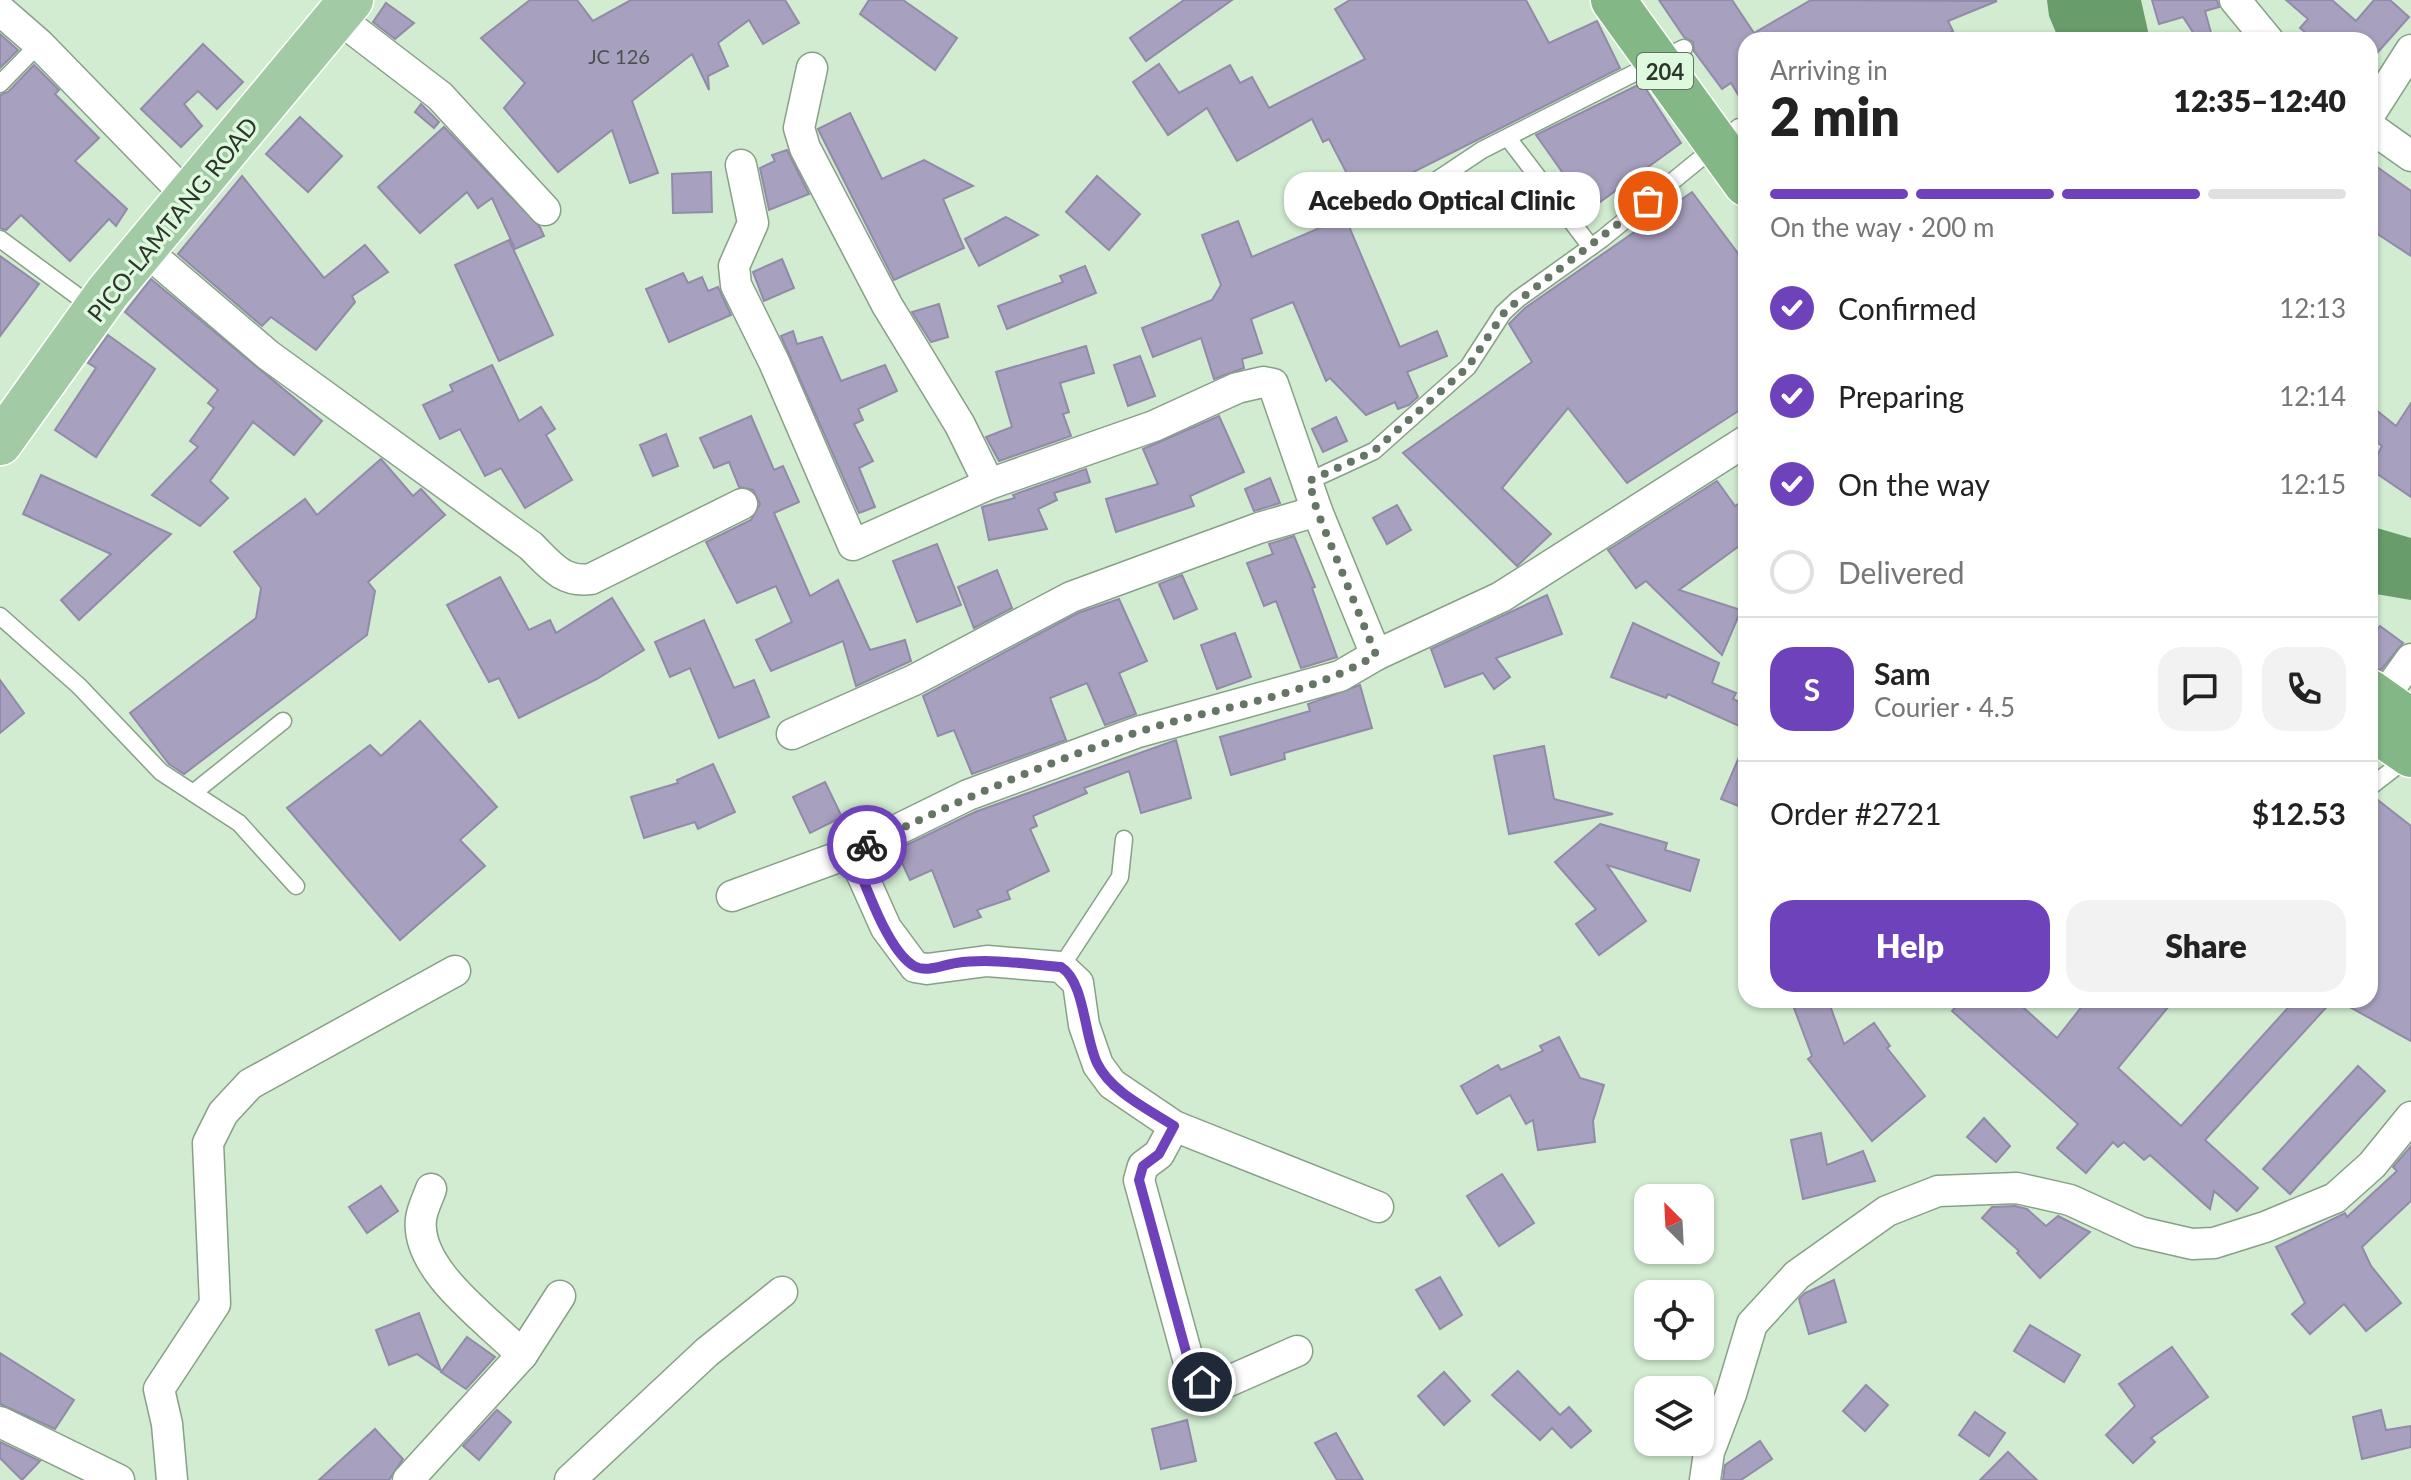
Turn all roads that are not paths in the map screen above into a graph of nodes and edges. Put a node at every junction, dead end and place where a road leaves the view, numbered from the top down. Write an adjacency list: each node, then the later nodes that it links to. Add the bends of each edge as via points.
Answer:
1 (1613, 0): 9 (highway, 204)
2 (1650, 0): 9 (highway, 204)
3 (2235, 0): 6 (street)
4 (344, 8): 19 (main road, PICO-LAMTANG ROAD); 20 (street, via 440,96)
5 (0, 10): 7 (street)
6 (2261, 32)
7 (39, 44): 11 (lane); 19 (street)
8 (2411, 50): 12 (street)
9 (1671, 55): 14 (highway, 204); 15 (lane)
10 (812, 68): 28 (street, via 799,128 805,148)
11 (0, 84)
12 (2378, 102)
13 (2378, 133): 16 (street)
14 (1734, 135): 22 (lane)
15 (1508, 138): 18 (lane); 22 (lane)
16 (2411, 156)
17 (741, 165): 28 (street, via 753,223 734,266 736,285 853,545)
18 (1416, 194)
19 (187, 196): 23 (main road, PICO-LAMTANG ROAD)
20 (545, 210)
21 (0, 239): 24 (lane)
22 (1591, 247): 27 (lane, via 1506,310 1468,367 1374,451)
23 (144, 249): 24 (main road, PICO-LAMTANG ROAD); 29 (street, via 290,372 575,581 591,579)
24 (95, 309): 25 (main road, PICO-LAMTANG ROAD)
25 (13, 425)
26 (1738, 446): 32 (street, via 1501,597)
27 (1309, 481): 28 (street, via 1279,393 1273,384 1263,382); 30 (street)
28 (989, 484)
29 (742, 504)
30 (1317, 511): 32 (street); 36 (street, via 1071,597 914,680)
31 (0, 616): 39 (lane, via 79,686 161,772)
32 (1376, 655): 41 (street, via 1340,676 1138,732 968,795)
33 (2411, 659): 34 (street)
34 (2380, 711): 37 (highway)
35 (283, 721): 39 (lane)
36 (792, 734)
37 (2411, 755): 38 (lane)
38 (2378, 781)
39 (193, 793): 42 (lane, via 239,823)
40 (1124, 839): 44 (lane, via 1120,877)
41 (852, 852): 43 (street); 44 (street, via 886,928 915,967 987,961)
42 (296, 886)
43 (732, 896)
44 (1061, 967): 47 (street, via 1078,983 1084,1025 1098,1065 1112,1084)
45 (455, 971): 56 (street, via 250,1084 223,1113 208,1143 215,1304 159,1389)
46 (2411, 1117): 59 (street, via 2372,1165 2335,1198 2214,1243 2192,1244 2140,1232 2070,1200 2017,1188 1938,1191 1887,1211 1797,1275 1752,1324 1709,1452)
47 (1174, 1126): 49 (street); 52 (street, via 1159,1154 1143,1166 1139,1180 1191,1370 1202,1382 1220,1385)
48 (431, 1189): 53 (street, via 421,1218 429,1252 467,1305)
49 (1378, 1207)
50 (782, 1292): 58 (street, via 707,1352)
51 (560, 1296): 53 (street)
52 (1297, 1351)
53 (522, 1355): 57 (street)
54 (0, 1422): 55 (street)
55 (119, 1480)
56 (172, 1480)
57 (408, 1480)
58 (570, 1480)
59 (1705, 1480)

